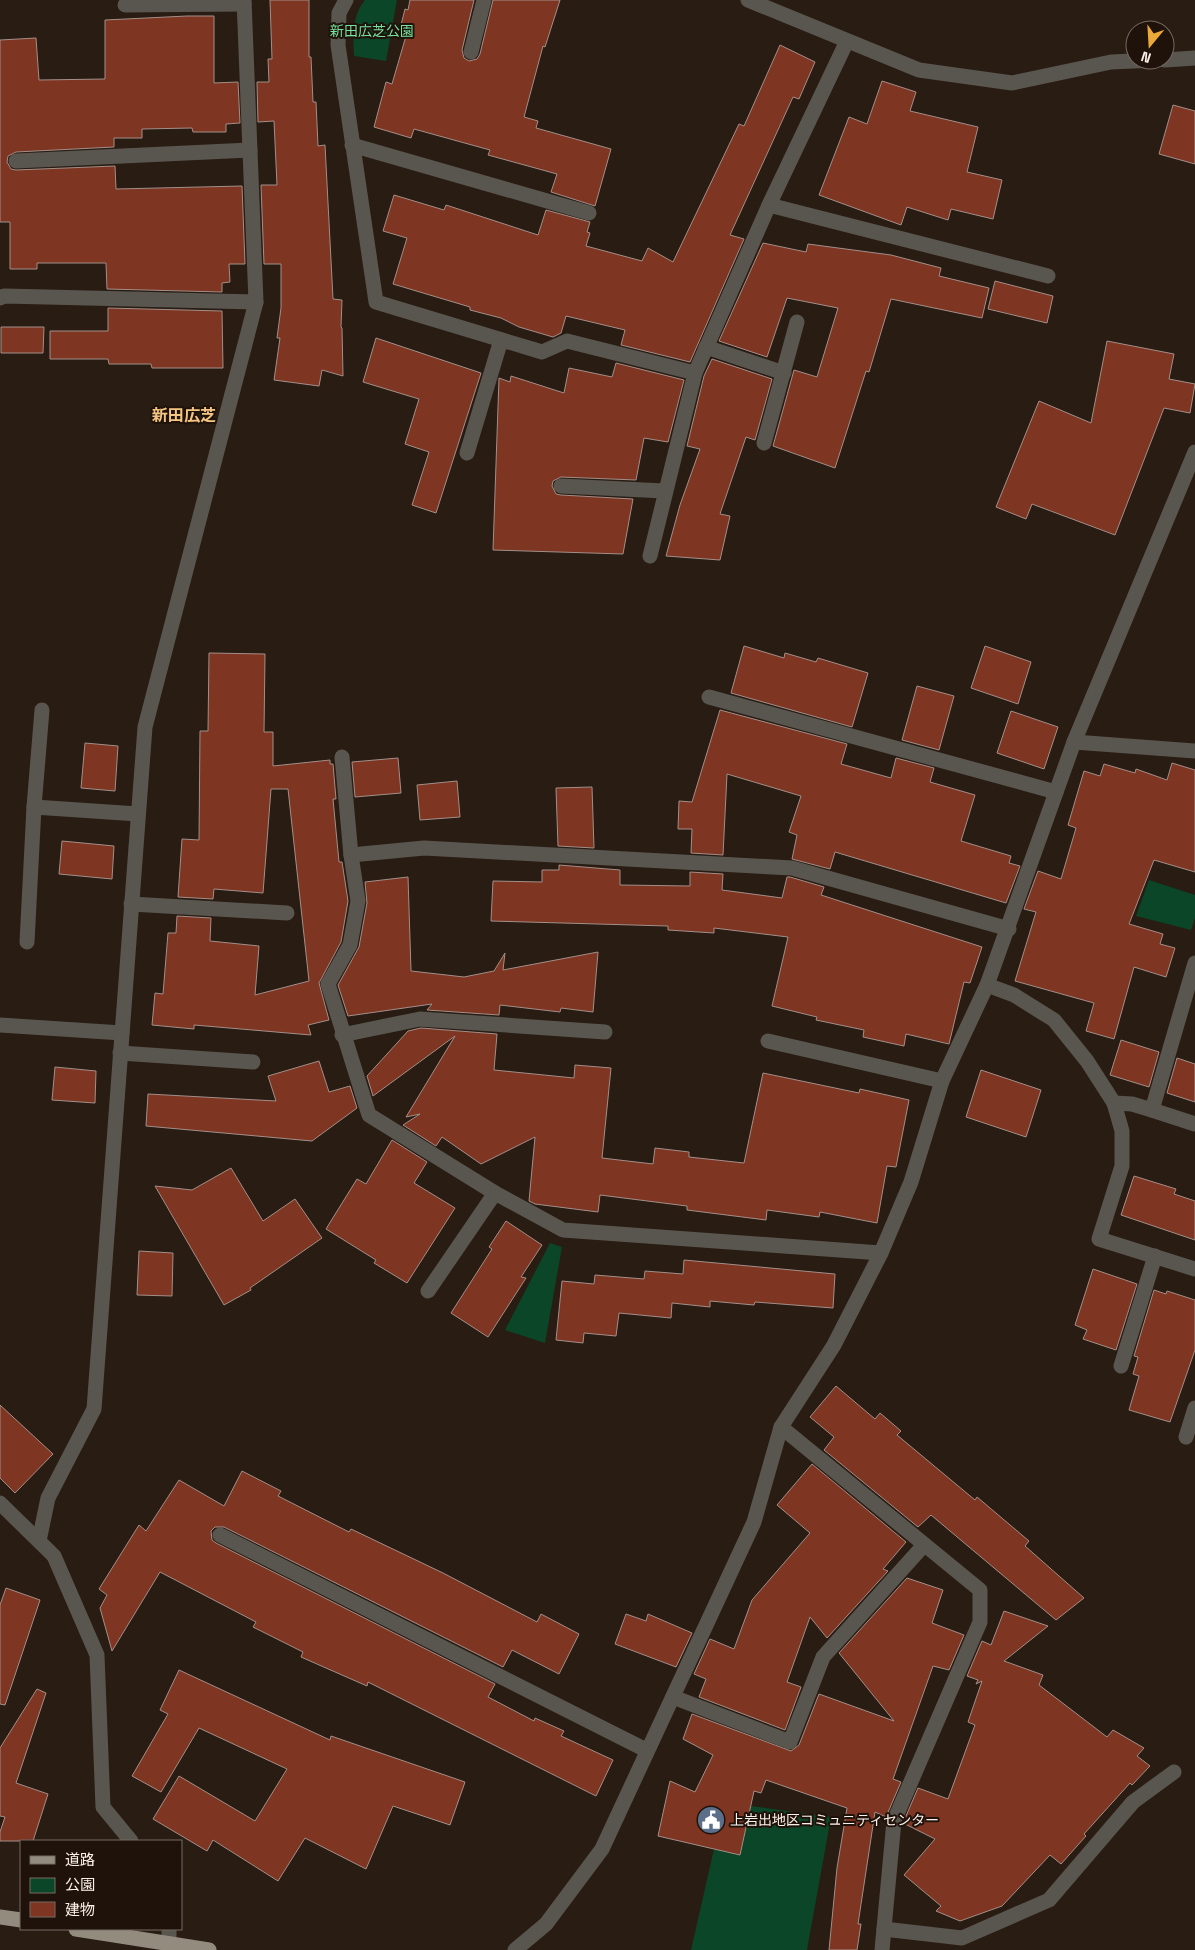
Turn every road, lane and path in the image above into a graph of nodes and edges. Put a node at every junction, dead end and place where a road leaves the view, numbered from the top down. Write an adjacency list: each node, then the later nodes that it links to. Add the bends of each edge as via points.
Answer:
1 (346, 0): 11 (street, via 340,12 338,45)
2 (484, 0): 7 (street)
3 (748, 0): 6 (street)
4 (244, 2): 5 (street); 12 (street)
5 (125, 5)
6 (848, 41): 10 (street, via 919,70 1012,82); 14 (street)
7 (470, 52)
8 (1195, 58): 9 (street)
9 (1175, 59)
10 (1125, 61)
11 (352, 145): 15 (street); 20 (street, via 376,302)
12 (250, 150): 13 (street); 18 (street)
13 (16, 161)
14 (769, 205): 16 (street); 21 (street)
15 (589, 213)
16 (1048, 276)
17 (0, 298): 18 (street)
18 (256, 302): 37 (street, via 144,727)
19 (797, 322): 23 (street)
20 (501, 340): 22 (street, via 542,352 566,341); 26 (street)
21 (706, 347): 22 (street); 23 (street)
22 (695, 373): 28 (street)
23 (784, 373): 24 (street)
24 (764, 443)
25 (1195, 452): 32 (street)
26 (467, 453)
27 (561, 486): 28 (street)
28 (664, 491): 29 (street)
29 (650, 556)
30 (709, 697): 35 (street)
31 (42, 710): 36 (street)
32 (1074, 742): 33 (street); 35 (street)
33 (1195, 751)
34 (342, 757): 38 (street)
35 (1056, 792): 41 (street)
36 (34, 807): 37 (street); 42 (street)
37 (138, 814): 39 (street)
38 (351, 855): 41 (street, via 424,848 792,868); 48 (street, via 358,901 350,945 328,984)
39 (131, 904): 40 (street); 47 (street)
40 (287, 913)
41 (1009, 928): 44 (street)
42 (27, 942)
43 (1195, 963): 54 (street)
44 (988, 985): 52 (street); 53 (street, via 1014,995 1054,1020 1087,1061)
45 (0, 1025): 47 (street)
46 (605, 1032): 48 (street, via 420,1019)
47 (122, 1033): 50 (street)
48 (342, 1035): 56 (street, via 368,1115)
49 (768, 1041): 52 (street)
50 (120, 1053): 51 (street); 67 (street, via 94,1409 48,1498)
51 (252, 1062)
52 (942, 1081): 57 (street, via 911,1182)
53 (1114, 1103): 54 (street); 58 (street, via 1122,1131 1122,1166 1099,1239)
54 (1152, 1110): 55 (street)
55 (1195, 1124)
56 (495, 1193): 57 (street, via 563,1230); 60 (street)
57 (881, 1254): 63 (street, via 834,1345)
58 (1156, 1256): 59 (street); 61 (street)
59 (1195, 1269)
60 (428, 1291)
61 (1121, 1366)
62 (1195, 1408): 64 (street)
63 (781, 1427): 68 (street); 69 (street, via 754,1522)
64 (1186, 1437)
65 (0, 1503): 67 (street)
66 (220, 1535): 70 (street)
67 (39, 1541): 72 (street, via 54,1556 97,1655 103,1807)
68 (924, 1545): 69 (street, via 823,1657 790,1742); 75 (street, via 980,1590 980,1622 894,1821)
69 (673, 1698): 70 (street)
70 (646, 1750): 79 (street, via 602,1849 546,1924)
71 (1174, 1772): 75 (street, via 1133,1802 1049,1900 962,1938)
72 (130, 1840)
73 (0, 1917): 74 (main road)
74 (20, 1920)
75 (884, 1929): 80 (street)
76 (89, 1930): 77 (main road)
77 (169, 1936): 78 (main road)
78 (209, 1950)
79 (515, 1950)
80 (882, 1950)

